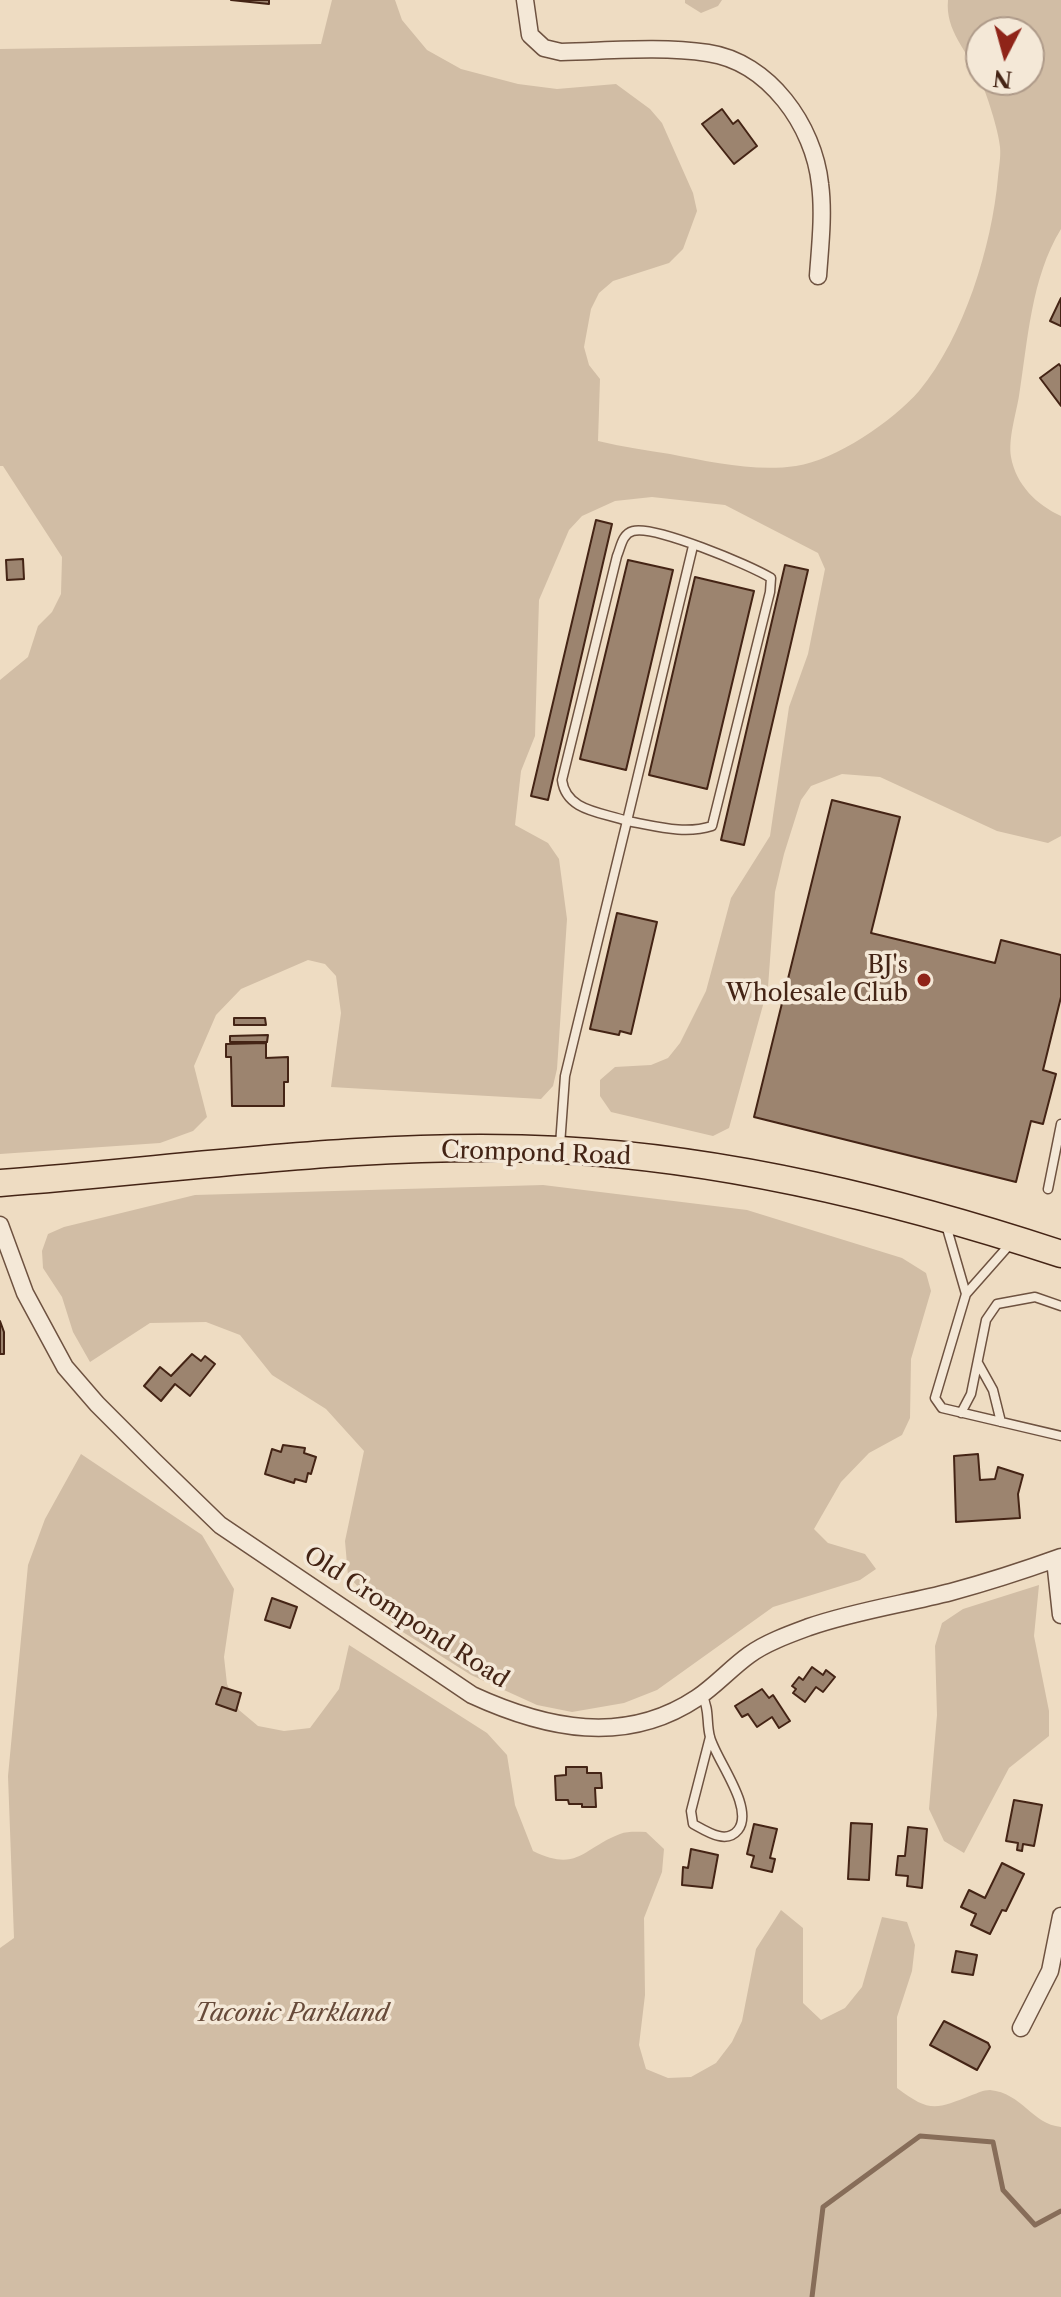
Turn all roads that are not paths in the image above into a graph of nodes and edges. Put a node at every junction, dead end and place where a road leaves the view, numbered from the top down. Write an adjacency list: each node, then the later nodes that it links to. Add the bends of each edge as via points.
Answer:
1 (525, 6): 2 (street, via 530,35 544,48 711,54 766,80 808,135 820,184)
2 (818, 276)
3 (693, 546): 4 (lane); 4 (lane, via 652,531 624,536 562,780 564,793 574,804); 4 (lane, via 764,573 771,578 770,592 712,826 678,830)
4 (627, 821): 6 (lane, via 565,1076)
5 (1061, 1124): 8 (lane)
6 (560, 1150): 7 (highway, Crompond Road, via 315,1154); 9 (highway, Crompond Road, via 741,1172)
7 (0, 1183)
8 (1048, 1189)
9 (944, 1218): 11 (highway, Crompond Road); 13 (lane)
10 (0, 1225): 21 (street, Old Crompond Road, via 25,1293 65,1367 144,1451 220,1525 472,1695 511,1713 581,1728 627,1726 669,1714)
11 (1015, 1239): 12 (highway, Crompond Road); 13 (lane)
12 (1061, 1254)
13 (966, 1294): 16 (lane, via 935,1398 942,1408)
14 (1061, 1306): 15 (lane, via 1035,1297 997,1304 986,1320)
15 (978, 1362): 16 (lane); 17 (lane)
16 (961, 1413): 17 (lane)
17 (1001, 1422): 18 (lane)
18 (1061, 1436)
19 (1058, 1558): 20 (street); 21 (street, Old Crompond Road, via 952,1592 809,1627 751,1653)
20 (1061, 1615)
21 (702, 1694): 22 (lane, via 709,1708)
22 (710, 1737): 22 (lane, via 741,1805 742,1822 726,1837 693,1824 691,1811)
23 (1061, 1916): 24 (street, via 1050,1971)
24 (1021, 2028)

